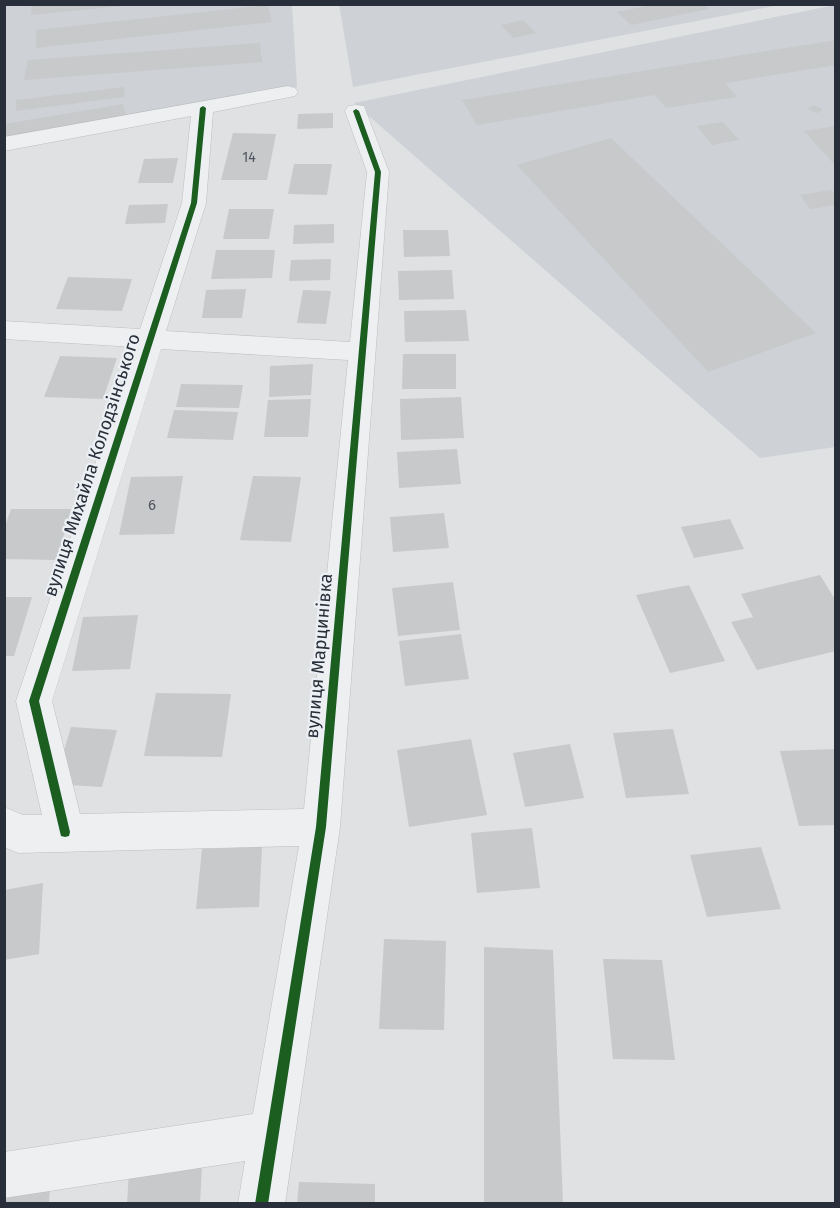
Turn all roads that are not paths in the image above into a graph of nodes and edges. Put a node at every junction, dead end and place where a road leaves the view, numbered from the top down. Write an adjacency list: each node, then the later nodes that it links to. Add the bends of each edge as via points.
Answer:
1 (288, 92): 2 (street)
2 (203, 108): 4 (street); 6 (street, вулиця Михайла Колодзінського, via 194,203)
3 (356, 111): 7 (street, вулиця Марцинівка, via 378,172)
4 (4, 144)
5 (4, 330): 6 (street)
6 (150, 338): 7 (street); 10 (street, вулиця Михайла Колодзінського, via 34,700)
7 (362, 352): 9 (street, вулиця Марцинівка)
8 (4, 825): 10 (street, via 18,834)
9 (321, 827): 10 (street); 11 (street, вулиця Марцинівка)
10 (64, 832)
11 (270, 1134): 12 (street); 13 (street, вулиця Марцинівка)
12 (4, 1175)
13 (261, 1203)

